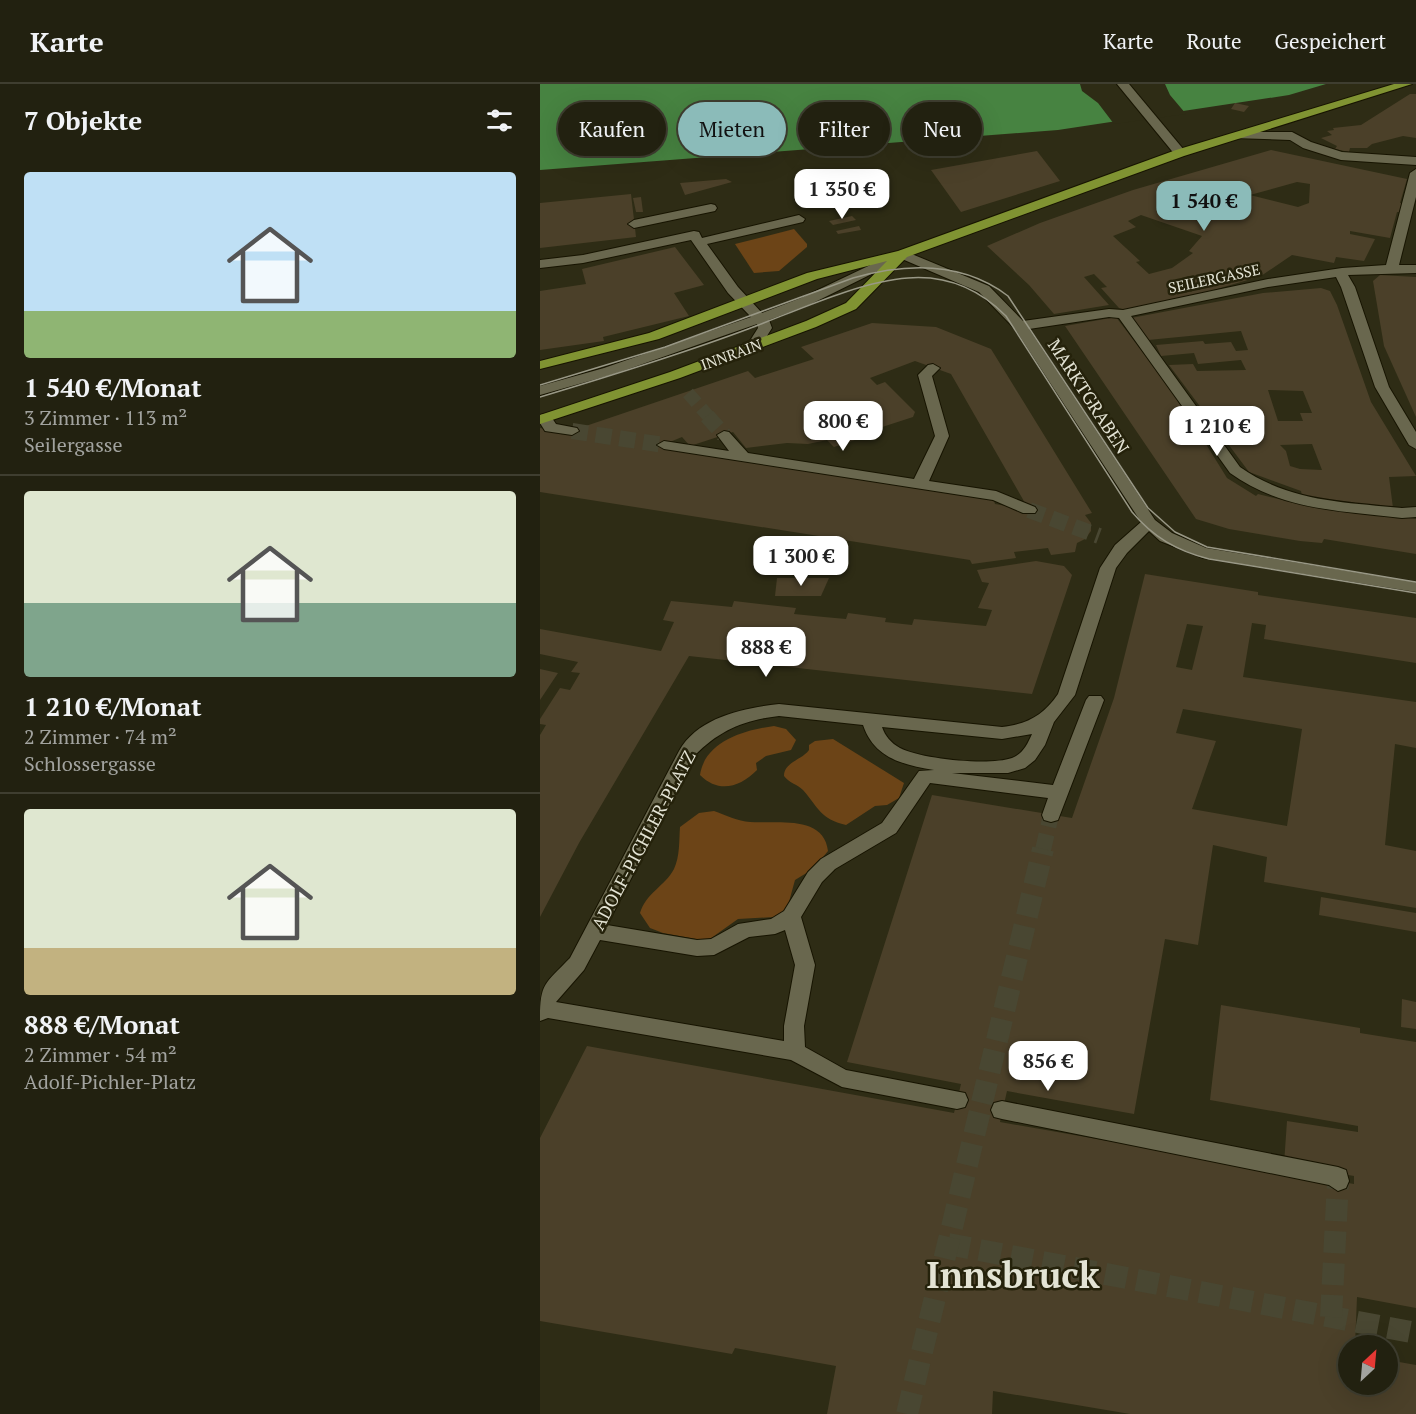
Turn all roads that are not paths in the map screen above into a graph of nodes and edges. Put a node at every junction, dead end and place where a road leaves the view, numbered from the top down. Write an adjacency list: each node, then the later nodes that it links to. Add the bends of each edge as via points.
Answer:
1 (1123, 84): 4 (street)
2 (1406, 84): 3 (main road, INNRAIN)
3 (1237, 136): 4 (main road, INNRAIN); 5 (street, via 1292,136 1341,156)
4 (1180, 153): 11 (main road, INNRAIN)
5 (1416, 161)
6 (1416, 173): 13 (street)
7 (711, 208): 9 (street)
8 (799, 219): 10 (street)
9 (634, 224)
10 (697, 239): 12 (street); 18 (street)
11 (902, 254): 15 (street); 17 (main road, INNRAIN); 21 (street, MARKTGRABEN, via 984,289); 22 (main road, INNRAIN, via 851,306)
12 (540, 264)
13 (1392, 268): 14 (street, SEILERGASSE); 16 (street, SEILERGASSE)
14 (1416, 269)
15 (870, 270): 17 (street, via 820,282); 20 (street)
16 (1340, 273): 19 (street, SEILERGASSE, via 1301,277); 30 (street, via 1382,387)
17 (812, 276): 18 (main road, INNRAIN)
18 (746, 302): 20 (street); 23 (main road, INNRAIN, via 654,336)
19 (1123, 314): 21 (street, SEILERGASSE); 34 (street, via 1235,470 1245,478 1293,498)
20 (761, 319): 22 (street, via 765,328); 25 (street)
21 (1020, 326): 35 (street, MARKTGRABEN)
22 (753, 347): 26 (main road, INNRAIN)
23 (540, 365)
24 (933, 368): 32 (street, via 925,375 942,436)
25 (540, 391)
26 (543, 419): 27 (street, via 550,428)
27 (572, 431)
28 (724, 435): 31 (street)
29 (664, 445): 31 (street)
30 (1416, 445)
31 (743, 457): 32 (street)
32 (920, 483): 33 (street, via 996,496)
33 (1029, 510)
34 (1409, 513)
35 (1149, 523): 36 (street, MARKTGRABEN, via 1166,537 1203,553); 39 (street, via 1120,549 1108,568 1066,695)
36 (1416, 587)
37 (1095, 700): 40 (street)
38 (871, 720): 39 (street, ADOLF-PICHLER-PLATZ, via 1002,733 1025,731); 39 (street, via 874,734 895,754 913,760 998,769 1021,762 1038,742); 43 (street, ADOLF-PICHLER-PLATZ, via 779,710 748,713 703,735 687,751)
39 (1046, 721)
40 (1059, 793): 41 (street); 42 (street, via 925,776 888,828 828,864 815,877)
41 (1051, 814)
42 (791, 916): 43 (street, via 775,926 745,930 714,947 620,940); 45 (street, via 805,965)
43 (595, 931): 44 (street, ADOLF-PICHLER-PLATZ, via 577,964)
44 (544, 999): 45 (street)
45 (795, 1052): 46 (street, via 842,1078)
46 (957, 1100)
47 (1002, 1110): 48 (street)
48 (1338, 1181)

